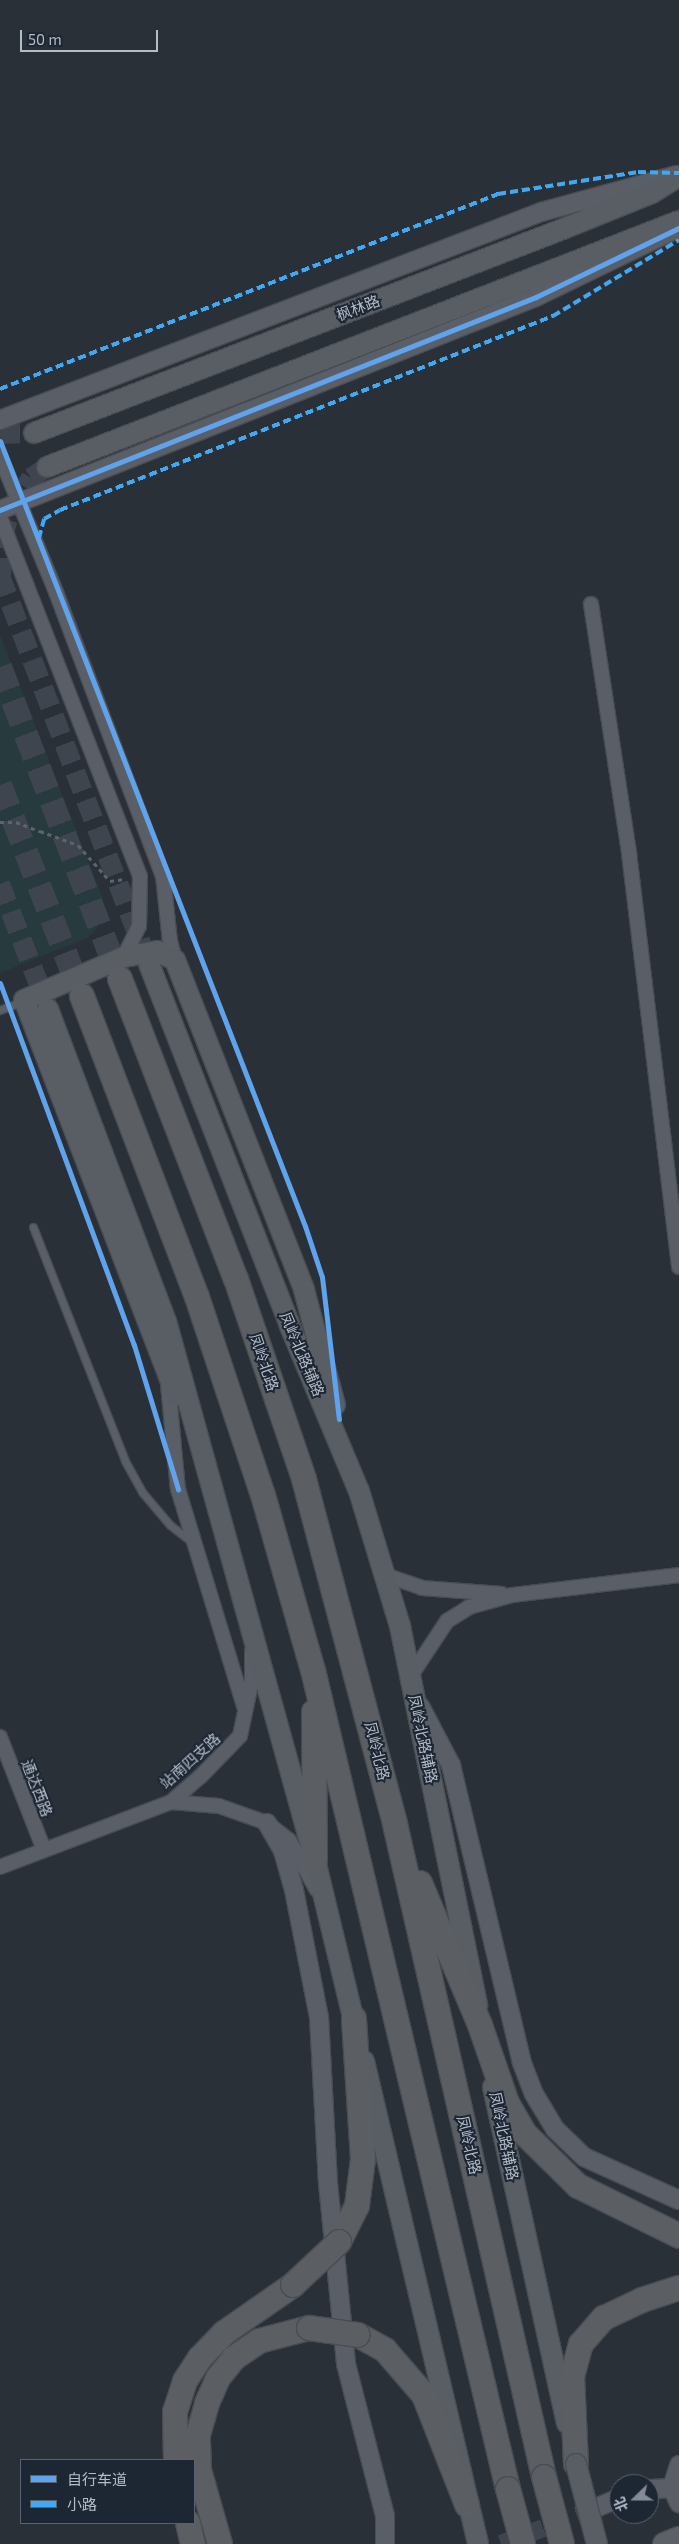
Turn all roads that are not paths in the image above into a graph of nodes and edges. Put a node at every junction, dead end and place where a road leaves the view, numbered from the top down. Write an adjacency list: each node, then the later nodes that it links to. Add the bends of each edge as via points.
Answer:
1 (679, 175): 4 (street, via 541,212); 5 (main road, 枫林路, via 652,193 563,229)
2 (679, 221): 7 (main road)
3 (679, 228): 8 (street, via 536,297)
4 (0, 420)
5 (34, 433)
6 (0, 456): 8 (street)
7 (47, 467)
8 (18, 503): 9 (street); 12 (street, via 56,592 163,876)
9 (0, 510)
10 (0, 517): 14 (street, via 140,876 139,926)
11 (591, 604): 20 (street, via 629,853)
12 (175, 960): 14 (main road, via 157,951); 23 (main road, via 304,1290)
13 (149, 964): 23 (main road, 凤岭北路辅路, via 289,1324)
14 (122, 968): 16 (main road); 35 (highway, 凤岭北路, via 236,1279 304,1479)
15 (82, 996): 29 (highway, via 197,1297 263,1496)
16 (24, 1000): 18 (lane); 21 (main road)
17 (48, 1009): 22 (main road, via 166,1321)
18 (0, 1010)
19 (33, 1227): 24 (lane, via 125,1461 147,1499 170,1525)
20 (679, 1268)
21 (167, 1373): 22 (main road); 24 (street, via 178,1489)
22 (209, 1470): 28 (main road)
23 (359, 1491): 25 (main road, 凤岭北路辅路)
24 (196, 1545): 31 (street)
25 (385, 1575): 27 (street, via 422,1588); 30 (main road, 凤岭北路辅路)
26 (679, 1575): 27 (street)
27 (512, 1595): 30 (street, via 469,1606 447,1621)
28 (252, 1628): 31 (street, 站南四支路, via 252,1679); 37 (main road)
29 (313, 1670): 37 (highway); 59 (highway, bridge)
30 (412, 1684): 41 (main road, 凤岭北路辅路, via 476,1991); 42 (street, via 451,1766 522,2063 534,2094 556,2129 584,2157)
31 (245, 1712): 33 (street, 站南四支路, via 240,1736)
32 (0, 1737): 36 (street, 通达西路)
33 (171, 1802): 34 (street, via 219,1806); 36 (street, 站南四支路)
34 (267, 1823): 39 (street, via 289,1840); 57 (street, via 283,1851 294,1890 319,2017 328,2183 346,2364 385,2516)
35 (395, 1824): 41 (highway); 60 (highway, 凤岭北路, bridge, via 544,2478)
36 (44, 1850): 38 (street, 站南四支路)
37 (315, 1860): 39 (main road)
38 (0, 1867)
39 (330, 1919): 40 (main road)
40 (354, 2018): 45 (highway, bridge, via 363,2159 357,2206 339,2242 293,2285 224,2333 200,2358 185,2381 175,2412); 51 (main road, via 449,2412)
41 (480, 2025): 43 (highway, via 507,2103 524,2133 578,2186); 46 (main road, 凤岭北路辅路)
42 (679, 2200)
43 (679, 2236)
44 (679, 2288): 46 (highway, via 642,2300 604,2318 581,2344 572,2377)
45 (176, 2459)
46 (576, 2464): 61 (main road, 凤岭北路辅路, bridge)
47 (679, 2465): 49 (street)
48 (659, 2491): 49 (street)
49 (676, 2495)
50 (609, 2502): 52 (street)
51 (468, 2505): 56 (highway, bridge, via 424,2395 385,2350 358,2335 309,2328 259,2341 234,2358 218,2378 207,2403 198,2435 199,2470); 58 (main road)
52 (590, 2510)
53 (188, 2524): 55 (highway)
54 (679, 2538): 62 (main road)
55 (193, 2544)
56 (220, 2544)
57 (385, 2544)
58 (478, 2544)
59 (523, 2544)
60 (562, 2544)
61 (597, 2544)
62 (664, 2544)

